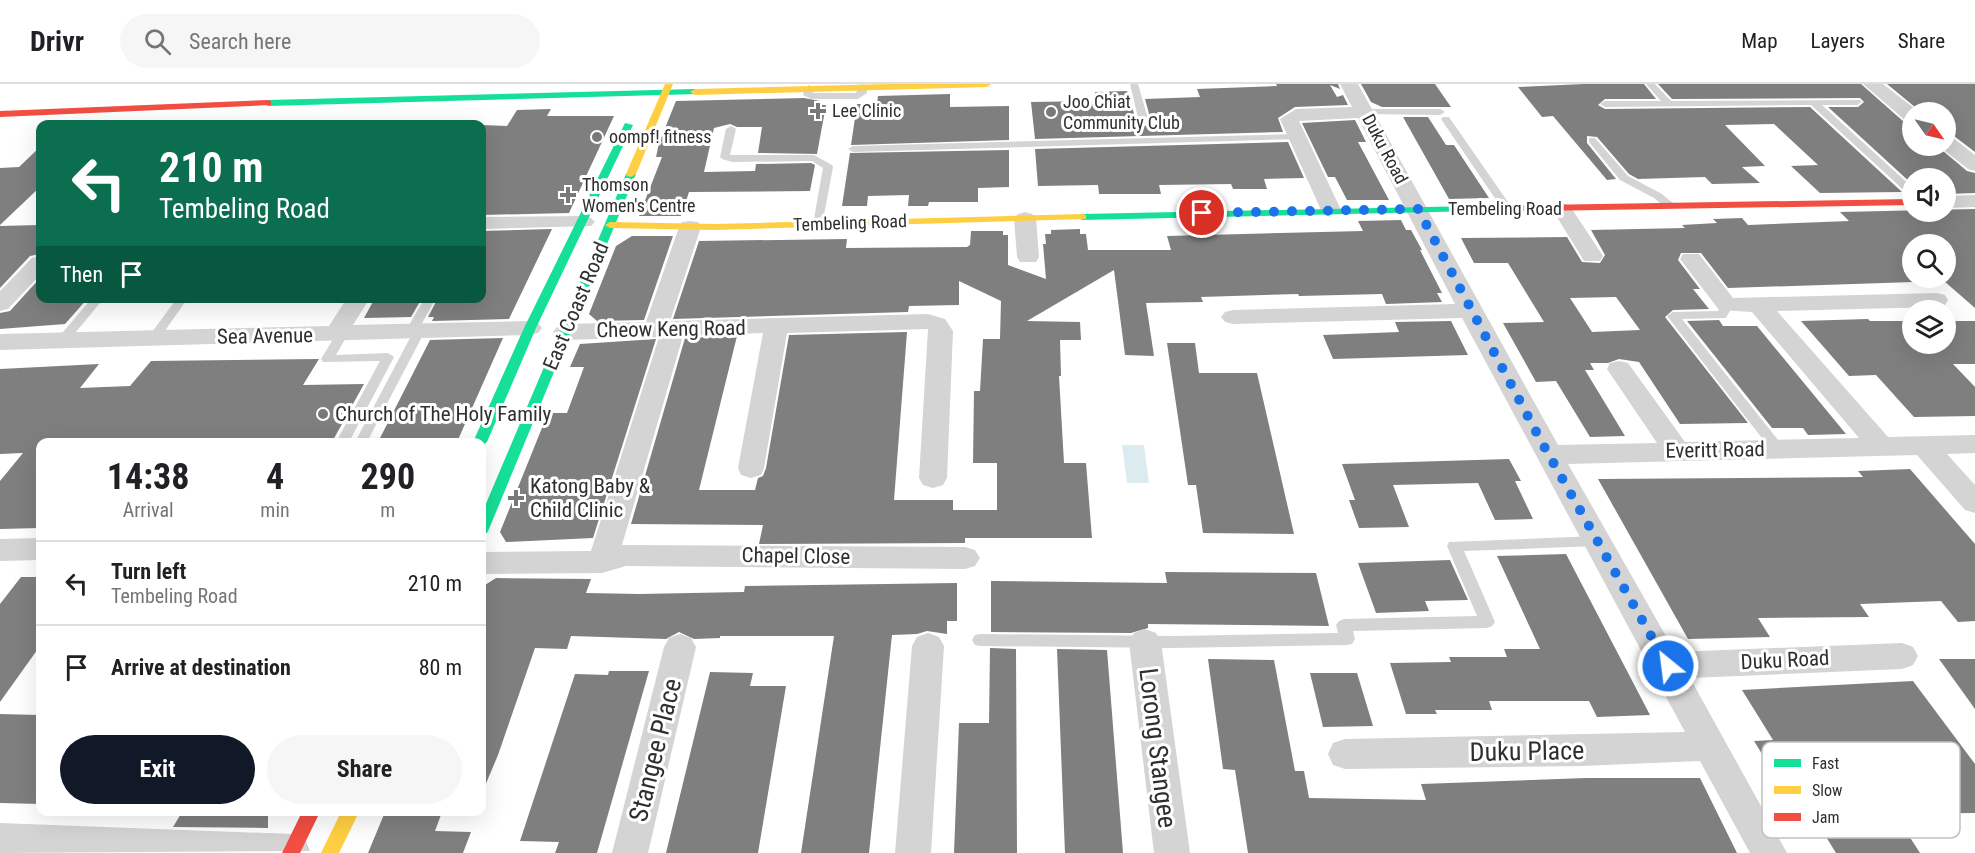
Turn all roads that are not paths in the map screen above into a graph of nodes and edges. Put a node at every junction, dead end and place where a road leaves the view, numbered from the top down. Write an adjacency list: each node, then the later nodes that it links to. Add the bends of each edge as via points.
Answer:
1 (987, 84): 6 (street)
2 (1134, 84): 16 (lane)
3 (1349, 84): 15 (street, Duku Road)
4 (1650, 84): 11 (lane)
5 (1872, 84): 14 (street)
6 (738, 87): 7 (street)
7 (667, 88): 8 (street); 37 (street, East Coast Road)
8 (641, 99): 13 (street); 33 (street, East Coast Road)
9 (1813, 102): 10 (lane); 11 (lane); 23 (lane)
10 (1857, 102)
11 (1668, 103): 12 (lane)
12 (1605, 104)
13 (1, 106)
14 (1902, 108)
15 (1365, 112): 18 (street, via 1292,116 1290,123); 28 (lane, via 1443,115); 29 (street, Duku Road)
16 (1144, 122)
17 (731, 129): 35 (lane, via 725,157 814,158 828,167)
18 (1297, 137): 20 (lane); 31 (street)
19 (1592, 140): 27 (lane, via 1624,178)
20 (853, 149)
21 (1956, 150): 22 (street)
22 (1975, 165)
23 (1902, 183)
24 (1956, 201): 25 (street)
25 (1975, 201)
26 (1902, 202): 27 (street, Tembeling Road)
27 (1670, 206): 30 (street, Tembeling Road)
28 (1507, 208): 29 (street, Tembeling Road); 30 (street, Tembeling Road)
29 (1418, 209): 31 (street, Tembeling Road); 50 (street, Duku Road)
30 (1562, 209): 38 (street)
31 (1331, 210): 32 (street, Tembeling Road)
32 (1025, 218): 35 (street, Tembeling Road); 39 (street)
33 (584, 222): 34 (street, East Coast Road); 53 (street, East Coast Road)
34 (486, 224)
35 (818, 224): 36 (street, Tembeling Road)
36 (682, 227): 37 (street, Tembeling Road, via 661,231); 54 (street)
37 (609, 228): 56 (street, East Coast Road)
38 (1592, 256)
39 (1028, 258)
40 (1690, 259): 48 (street)
41 (36, 267): 43 (street)
42 (1902, 301): 49 (street)
43 (0, 303)
44 (95, 303): 59 (lane)
45 (179, 303): 58 (lane)
46 (356, 303): 57 (street)
47 (429, 303): 55 (lane)
48 (1727, 305): 49 (street); 68 (lane, via 1722,315 1673,316)
49 (1760, 305): 67 (street)
50 (1470, 311): 51 (street); 70 (street, Duku Road)
51 (1233, 317)
52 (776, 326): 54 (street, Cheow Keng Road); 71 (street, Cheow Keng Road); 72 (street, Cheow Keng Road, via 928,321 938,324 941,331)
53 (530, 328): 55 (street, Sea Avenue); 64 (street, East Coast Road)
54 (664, 330): 56 (street, Cheow Keng Road); 79 (street)
55 (415, 332): 57 (street, Sea Avenue); 63 (lane)
56 (565, 332): 74 (street, East Coast Road)
57 (339, 335): 58 (street, Sea Avenue); 62 (lane, via 327,359 388,357)
58 (153, 339): 59 (street, Sea Avenue)
59 (62, 341): 60 (street, Sea Avenue)
60 (0, 342)
61 (1619, 369): 69 (street)
62 (345, 438)
63 (363, 438)
64 (482, 438)
65 (1975, 444): 66 (street, Everitt Road)
66 (1923, 445): 67 (street, Everitt Road); 73 (street)
67 (1881, 446): 68 (street, Everitt Road)
68 (1777, 448): 69 (street, Everitt Road)
69 (1677, 451): 70 (street, Everitt Road)
70 (1550, 455): 75 (street, Duku Road)
71 (750, 468)
72 (933, 478)
73 (1975, 503)
74 (486, 520)
75 (1597, 540): 83 (lane, via 1454,546 1486,622 1344,625 1347,639); 87 (street, Duku Road)
76 (36, 549): 77 (street)
77 (0, 550)
78 (486, 550): 79 (street, Chapel Close)
79 (612, 555): 80 (street, Chapel Close); 81 (street, Chapel Close)
80 (965, 558)
81 (486, 563)
82 (980, 640): 83 (lane)
83 (1145, 642): 96 (street, Lorong Stangee)
84 (928, 646): 95 (street)
85 (680, 647): 94 (street, Stangee Place)
86 (1902, 656): 87 (street, Duku Road)
87 (1668, 666): 88 (street, Duku Road)
88 (1709, 746): 89 (street, Duku Place); 97 (street, Duku Road)
89 (1345, 754)
90 (348, 816): 93 (street)
91 (0, 840): 92 (street, via 156,846)
92 (297, 840)
93 (330, 853)
94 (630, 853)
95 (913, 853)
96 (1172, 853)
97 (1769, 853)

